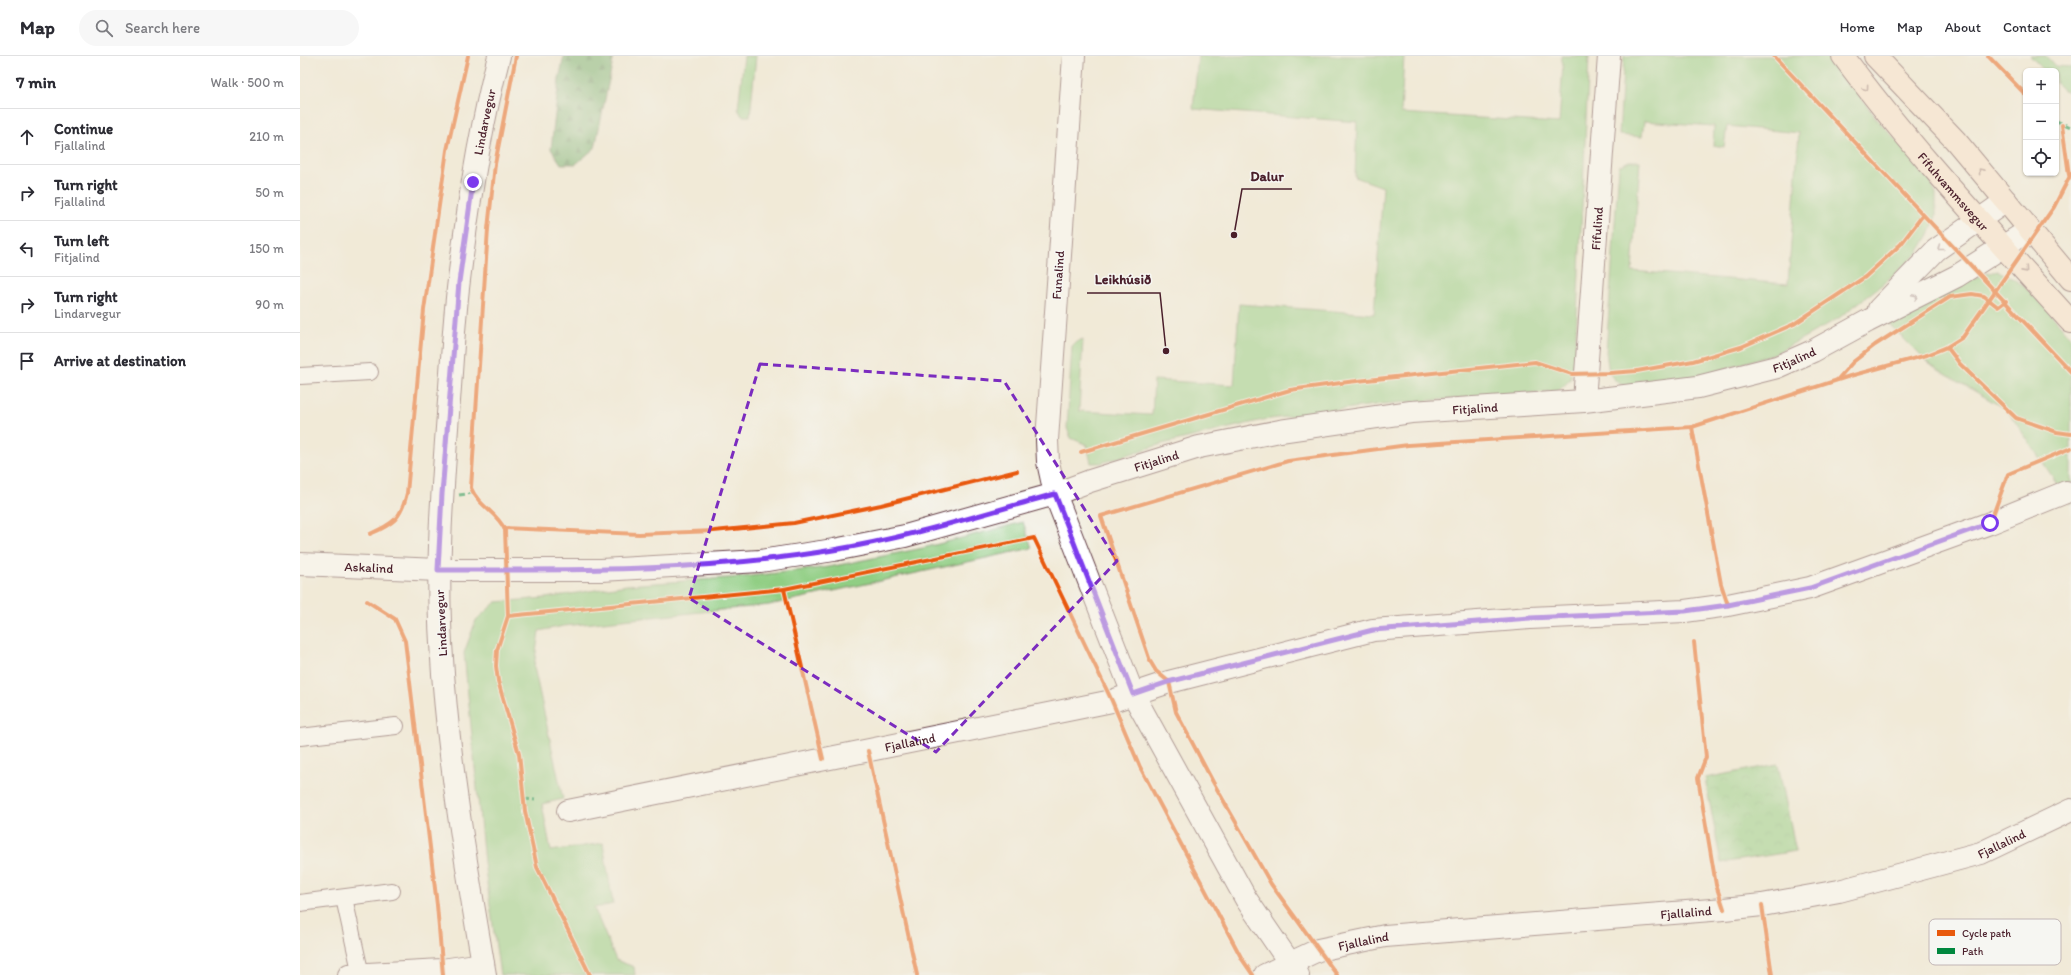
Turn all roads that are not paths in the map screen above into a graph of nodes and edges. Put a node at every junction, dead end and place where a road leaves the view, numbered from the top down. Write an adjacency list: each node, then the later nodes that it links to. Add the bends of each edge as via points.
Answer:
1 (499, 56): 19 (street, Lindarvegur, via 473,182 459,282)
2 (1074, 56): 17 (street, Funalind, via 1047,440 1048,462)
3 (1609, 56): 15 (street, Fífulind)
4 (1843, 56): 7 (main road, Fífuhvammsvegur, one-way to 7, via 1872,96)
5 (1876, 56): 6 (main road, one-way to 5, via 1955,140)
6 (2006, 201): 7 (street, Fitjalind); 8 (main road)
7 (1978, 219): 9 (main road, Fífuhvammsvegur); 11 (street, Fitjalind, one-way to 11, via 1936,250)
8 (2029, 230): 9 (street, Fitjalind); 10 (main road)
9 (2004, 246): 11 (street, Fitjalind, one-way to 9, via 1957,276); 12 (main road, Fífuhvammsvegur, one-way to 12)
10 (2071, 279)
11 (1868, 321): 15 (street, Fitjalind, via 1813,351 1777,367 1740,378 1698,387)
12 (2071, 322)
13 (370, 372): 14 (lane)
14 (300, 376)
15 (1584, 401): 17 (street, Fitjalind, via 1411,412 1280,431 1199,447)
16 (2066, 492): 20 (street, Fjallalind, via 1990,523 1810,588 1685,611 1530,618 1373,630 1168,682)
17 (1055, 494): 19 (street, Fitjalind, via 905,536 760,561 601,570); 20 (street)
18 (300, 564): 19 (street, Askalind)
19 (438, 570): 29 (street, Lindarvegur, via 446,714 462,837)
20 (1133, 694): 24 (street, Fjallalind, via 1112,701); 28 (street, via 1246,899)
21 (396, 726): 22 (lane)
22 (300, 737)
23 (2071, 810): 28 (street, Fjallalind, via 1981,853 1839,891 1724,909 1385,936 1318,950)
24 (568, 811)
25 (392, 891): 26 (lane)
26 (344, 898): 27 (lane); 30 (lane)
27 (300, 903)
28 (1294, 969): 31 (street, Fjallalind)
29 (484, 970): 30 (street)
30 (357, 975)
31 (1265, 975)

